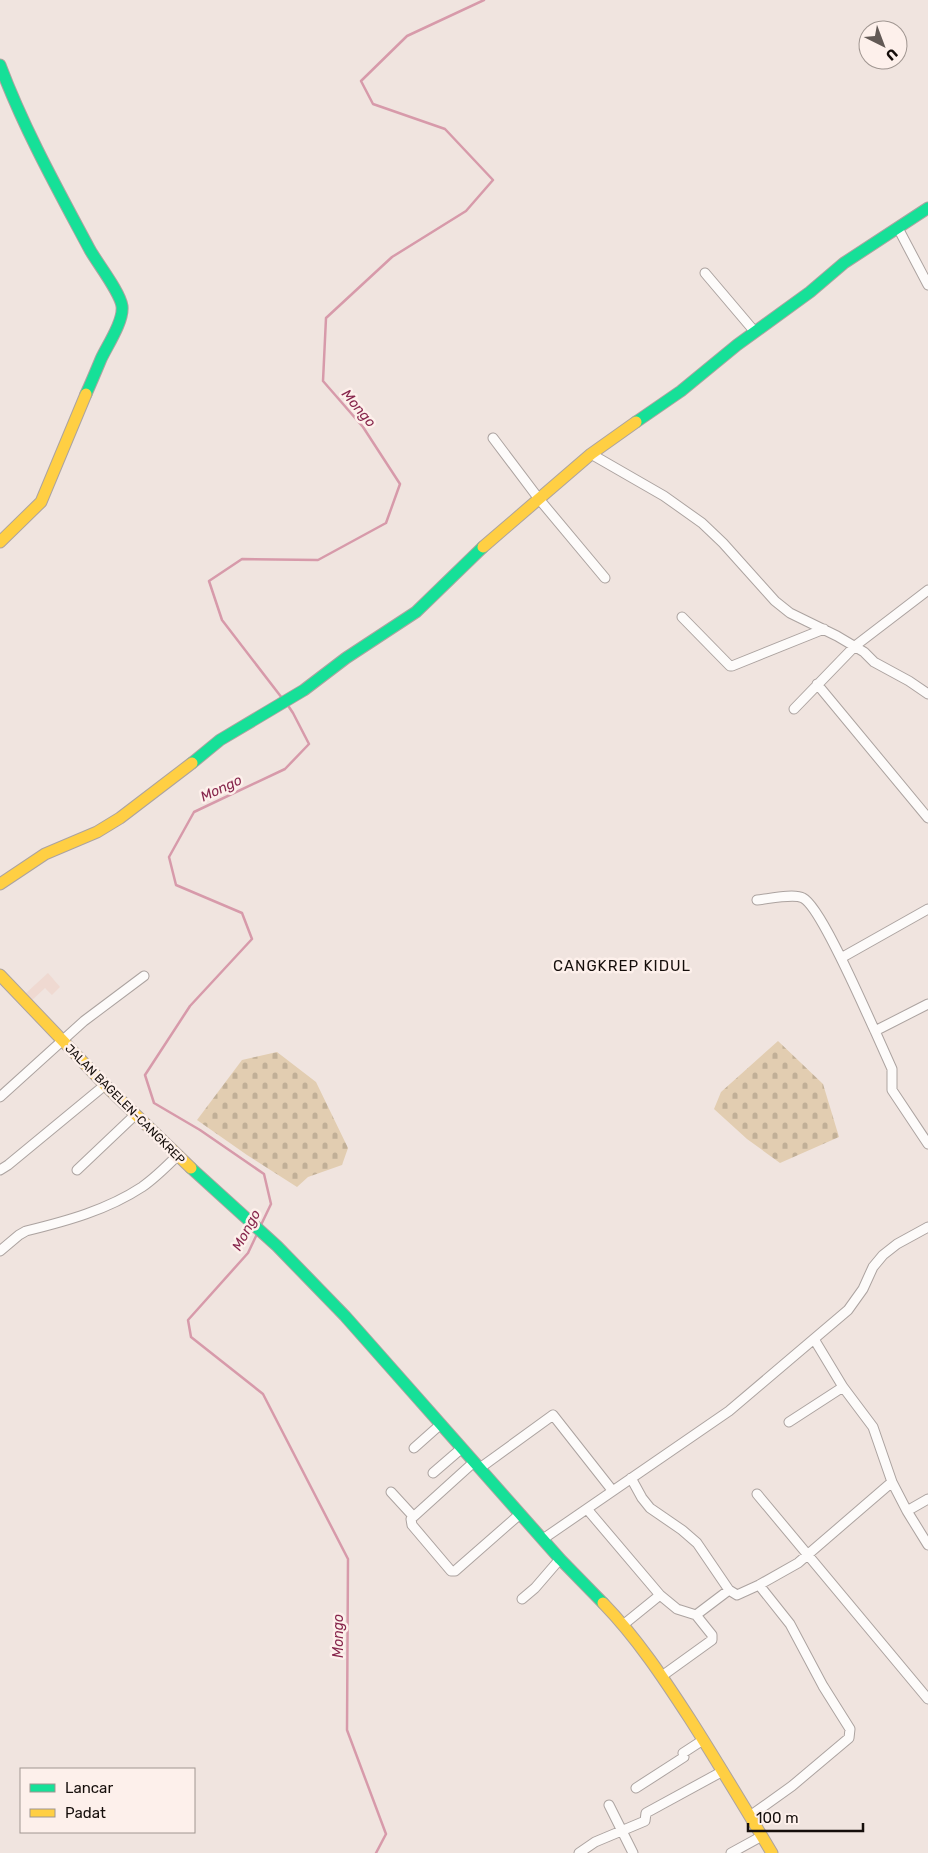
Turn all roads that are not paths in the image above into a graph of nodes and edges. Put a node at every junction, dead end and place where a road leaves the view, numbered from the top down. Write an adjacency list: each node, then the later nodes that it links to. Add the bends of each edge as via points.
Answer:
1 (0, 65): 10 (street, via 50,173 122,307 120,320 41,502)
2 (928, 208): 3 (street)
3 (898, 228): 5 (street); 6 (street, via 844,263)
4 (706, 273): 6 (street)
5 (928, 285)
6 (755, 332): 8 (street, via 681,391)
7 (493, 438): 9 (street)
8 (591, 454): 9 (street); 14 (street, via 664,496 702,523 781,607)
9 (539, 499): 11 (street); 21 (street, via 496,535 416,612 304,690 220,740 120,818 97,832 45,854)
10 (0, 542)
11 (605, 578)
12 (928, 590): 15 (street)
13 (682, 617): 14 (street, via 730,666)
14 (824, 629): 15 (street)
15 (855, 646): 16 (street); 17 (street, via 874,662)
16 (817, 684): 18 (street); 19 (street)
17 (928, 694)
18 (794, 709)
19 (924, 806): 20 (street)
20 (928, 818)
21 (0, 884)
22 (757, 900): 24 (street, via 804,898)
23 (928, 909): 24 (street)
24 (841, 958): 28 (street)
25 (144, 976): 29 (street)
26 (1, 978): 29 (street, JALAN BAGELEN-CANGKREP)
27 (928, 1004): 28 (street)
28 (875, 1030): 33 (street, via 892,1069 892,1090)
29 (61, 1041): 30 (street, JALAN BAGELEN-CANGKREP); 31 (street)
30 (105, 1085): 32 (street, JALAN BAGELEN-CANGKREP); 35 (street)
31 (0, 1097)
32 (135, 1115): 34 (street, JALAN BAGELEN-CANGKREP); 36 (street)
33 (928, 1144)
34 (177, 1156): 38 (street, via 151,1180 113,1203 78,1218 26,1231); 42 (street, JALAN BAGELEN-CANGKREP, via 277,1246)
35 (0, 1170)
36 (77, 1170)
37 (928, 1227): 39 (street, via 883,1255 848,1310)
38 (0, 1251)
39 (814, 1339): 40 (street); 47 (street, via 729,1411)
40 (843, 1387): 41 (street); 48 (street, via 873,1427)
41 (789, 1422)
42 (441, 1424): 43 (street); 44 (street, JALAN BAGELEN-CANGKREP)
43 (414, 1448)
44 (462, 1448): 45 (street, JALAN BAGELEN-CANGKREP); 46 (street)
45 (477, 1465): 49 (street, via 553,1415); 55 (street, JALAN BAGELEN-CANGKREP); 56 (street)
46 (433, 1473)
47 (631, 1478): 49 (street); 62 (street, via 650,1508 697,1543)
48 (892, 1482): 54 (street); 59 (street)
49 (612, 1490): 53 (street)
50 (391, 1492): 56 (street)
51 (756, 1494): 59 (street)
52 (928, 1500): 54 (street)
53 (587, 1508): 57 (street); 63 (street)
54 (907, 1511): 58 (street)
55 (520, 1514): 56 (street, via 453,1572 412,1525); 57 (street, JALAN BAGELEN-CANGKREP)
56 (413, 1516)
57 (543, 1540): 60 (street, JALAN BAGELEN-CANGKREP)
58 (928, 1545)
59 (807, 1556): 61 (street); 68 (street)
60 (560, 1560): 64 (street); 66 (street, JALAN BAGELEN-CANGKREP)
61 (759, 1585): 62 (street, via 737,1594); 73 (street, via 790,1624 850,1728 850,1734 792,1786)
62 (729, 1590): 65 (street)
63 (660, 1594): 65 (street, via 677,1609); 66 (street)
64 (522, 1598)
65 (696, 1615): 67 (street, via 712,1635 712,1640)
66 (624, 1625): 67 (street, JALAN BAGELEN-CANGKREP)
67 (662, 1676): 69 (street, JALAN BAGELEN-CANGKREP)
68 (928, 1699)
69 (703, 1740): 70 (street, JALAN BAGELEN-CANGKREP); 71 (street, via 683,1753 684,1757)
70 (723, 1770): 73 (street, JALAN BAGELEN-CANGKREP); 74 (street, via 646,1813 645,1821)
71 (636, 1788)
72 (609, 1805): 74 (street)
73 (750, 1816): 75 (street, JALAN BAGELEN-CANGKREP)
74 (621, 1830): 76 (street); 77 (street)
75 (762, 1836): 78 (street); 79 (street, JALAN BAGELEN-CANGKREP)
76 (579, 1853)
77 (632, 1853)
78 (731, 1853)
79 (772, 1853)

